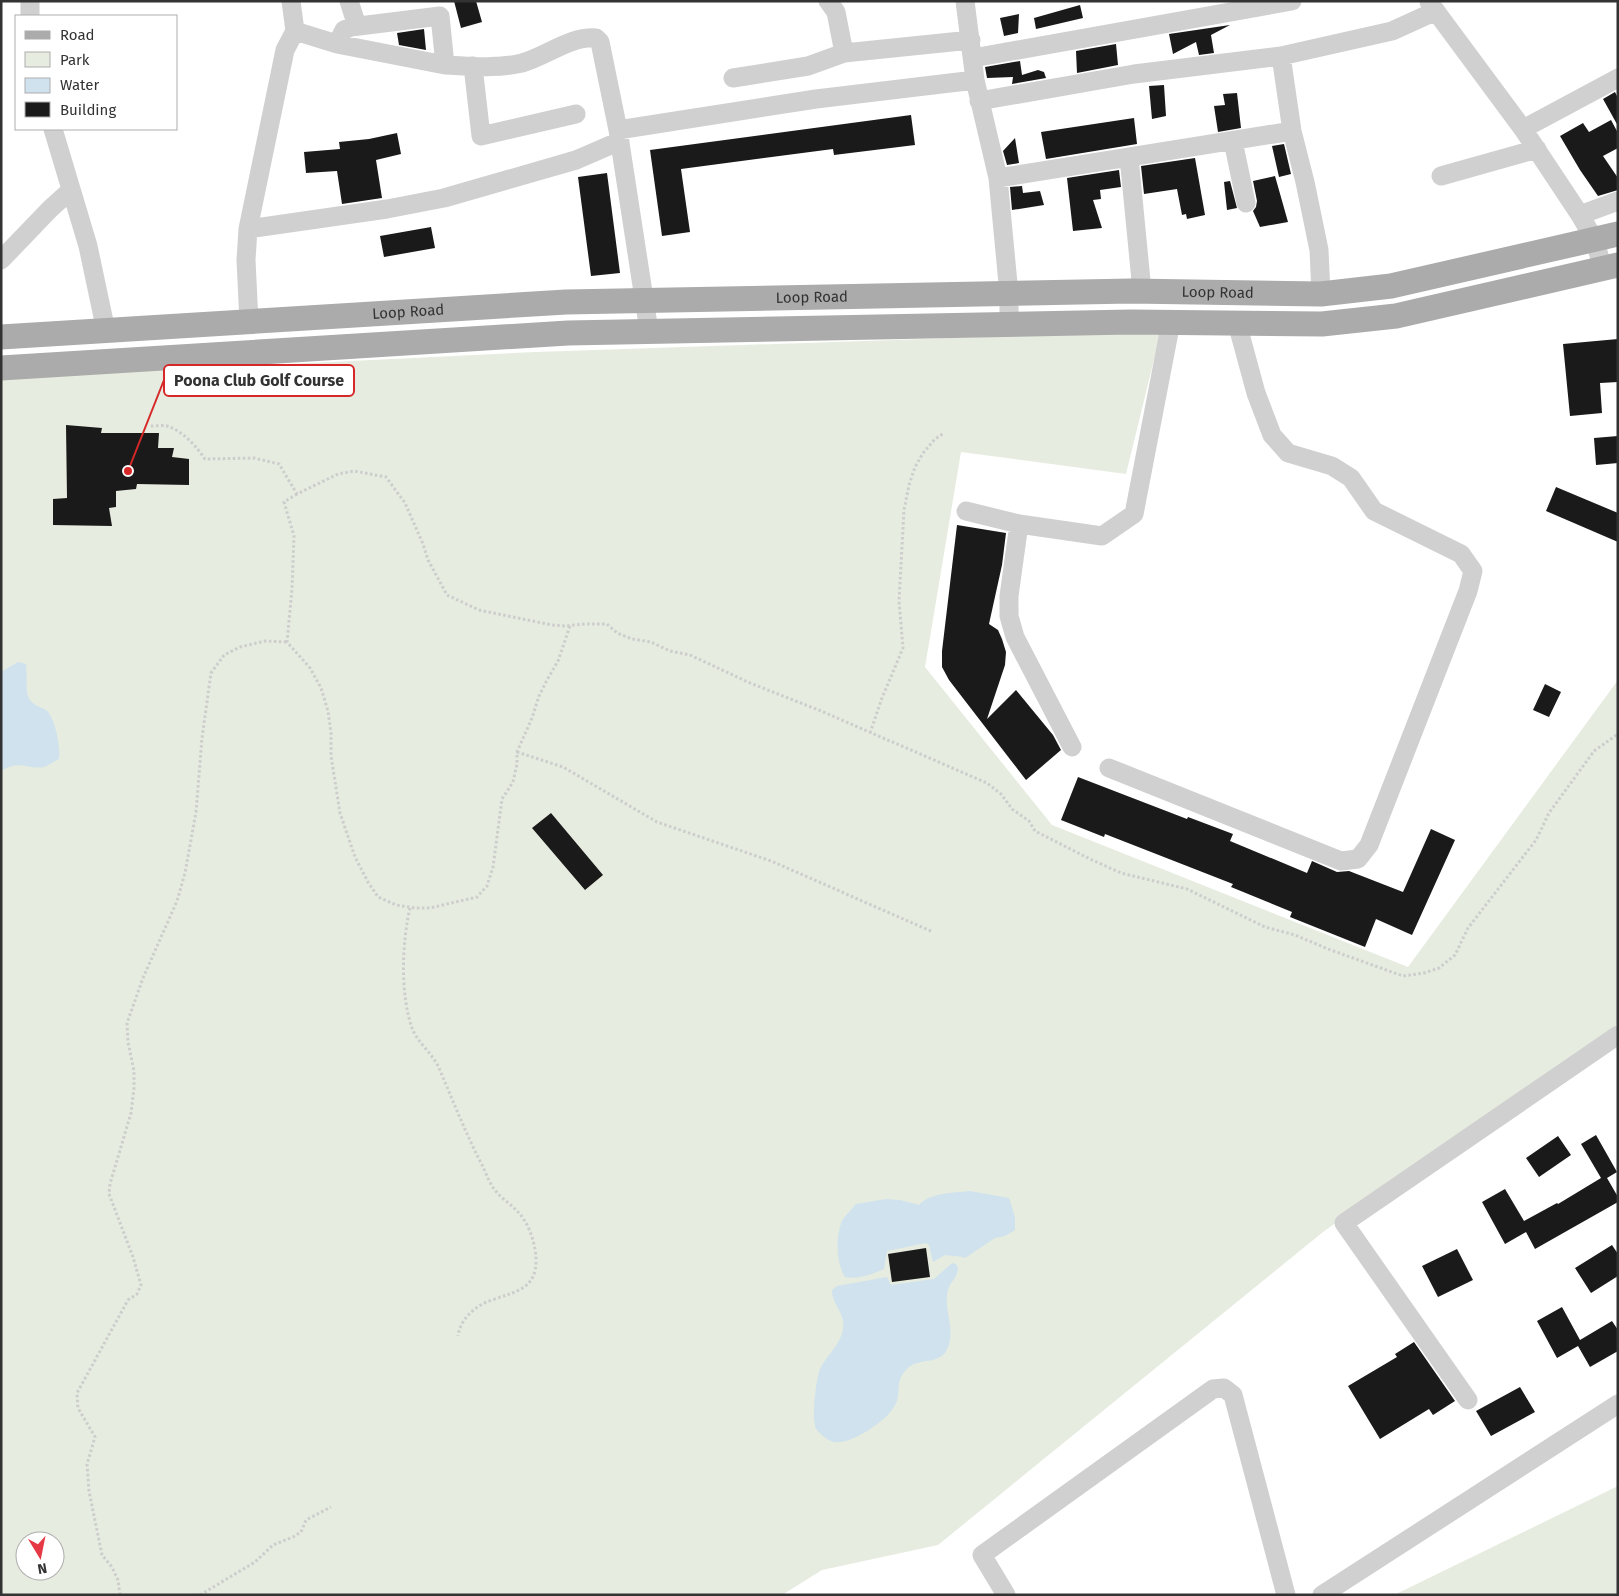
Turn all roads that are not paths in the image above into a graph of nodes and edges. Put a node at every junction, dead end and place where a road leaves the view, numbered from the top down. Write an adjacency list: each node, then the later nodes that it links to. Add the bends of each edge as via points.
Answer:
1 (30, 1): 9 (street)
2 (291, 1): 11 (street)
3 (349, 1): 10 (street)
4 (828, 1): 14 (street, via 836,12)
5 (965, 1): 13 (street)
6 (1292, 1): 13 (street)
7 (1432, 6): 15 (street, via 1392,31); 23 (street)
8 (440, 9): 10 (street); 16 (street)
9 (30, 15)
10 (357, 26): 12 (street, via 344,30)
11 (295, 31): 12 (street); 36 (street, via 285,50)
12 (338, 44): 16 (street)
13 (972, 49): 14 (street); 20 (street)
14 (844, 53): 18 (street, via 808,66)
15 (1281, 56): 21 (street, via 1134,74); 25 (street)
16 (444, 65): 17 (street)
17 (473, 66): 22 (street, via 481,136); 26 (street, via 497,68 524,62 588,37 596,38 600,42)
18 (733, 78)
19 (1618, 78): 23 (street)
20 (975, 80): 21 (street); 26 (street, via 807,100)
21 (979, 101): 31 (street)
22 (576, 114)
23 (1523, 129): 28 (street)
24 (53, 130): 32 (street)
25 (1292, 132): 27 (street); 43 (street, via 1318,250)
26 (619, 135): 36 (street, via 576,160 444,198); 44 (street)
27 (1233, 141): 29 (street); 34 (street)
28 (1536, 149): 30 (street); 35 (street)
29 (1129, 158): 31 (street); 41 (street)
30 (1440, 176)
31 (998, 178): 42 (street)
32 (71, 190): 39 (street); 49 (street, via 88,246)
33 (1618, 201): 35 (street)
34 (1246, 202)
35 (1580, 215): 38 (street)
36 (248, 229): 45 (street)
37 (1618, 234): 38 (main road, Loop Road)
38 (1594, 239): 40 (street); 43 (main road, Loop Road, via 1391,286)
39 (1, 260)
40 (1610, 266): 47 (main road, Loop Road, via 1396,316 1322,324)
41 (1142, 291): 42 (main road, Loop Road); 43 (main road, Loop Road)
42 (1009, 294): 44 (main road, Loop Road); 48 (street)
43 (1320, 294)
44 (644, 301): 45 (main road, Loop Road, via 566,302); 50 (street)
45 (249, 322): 49 (main road, Loop Road)
46 (1172, 322): 47 (main road, Loop Road); 48 (main road, Loop Road); 54 (street, via 1134,514 1102,536)
47 (1237, 323): 56 (street, via 1256,393 1272,435 1288,453 1332,466 1351,478 1374,511 1461,554 1473,571 1468,591 1369,845 1358,859 1341,861)
48 (1009, 324): 50 (main road, Loop Road)
49 (106, 331): 51 (main road, Loop Road)
50 (649, 332): 52 (main road, Loop Road, via 568,333)
51 (1, 337)
52 (1, 368)
53 (966, 512): 54 (street)
54 (1019, 524): 55 (street, via 1009,616 1015,637)
55 (1072, 747)
56 (1109, 768)
57 (1618, 1035): 58 (street, via 1344,1223)
58 (1468, 1400)
59 (1618, 1404): 62 (street)
60 (1006, 1595): 61 (street, via 982,1555 1213,1389 1224,1388 1233,1394)
61 (1286, 1595)
62 (1322, 1595)

